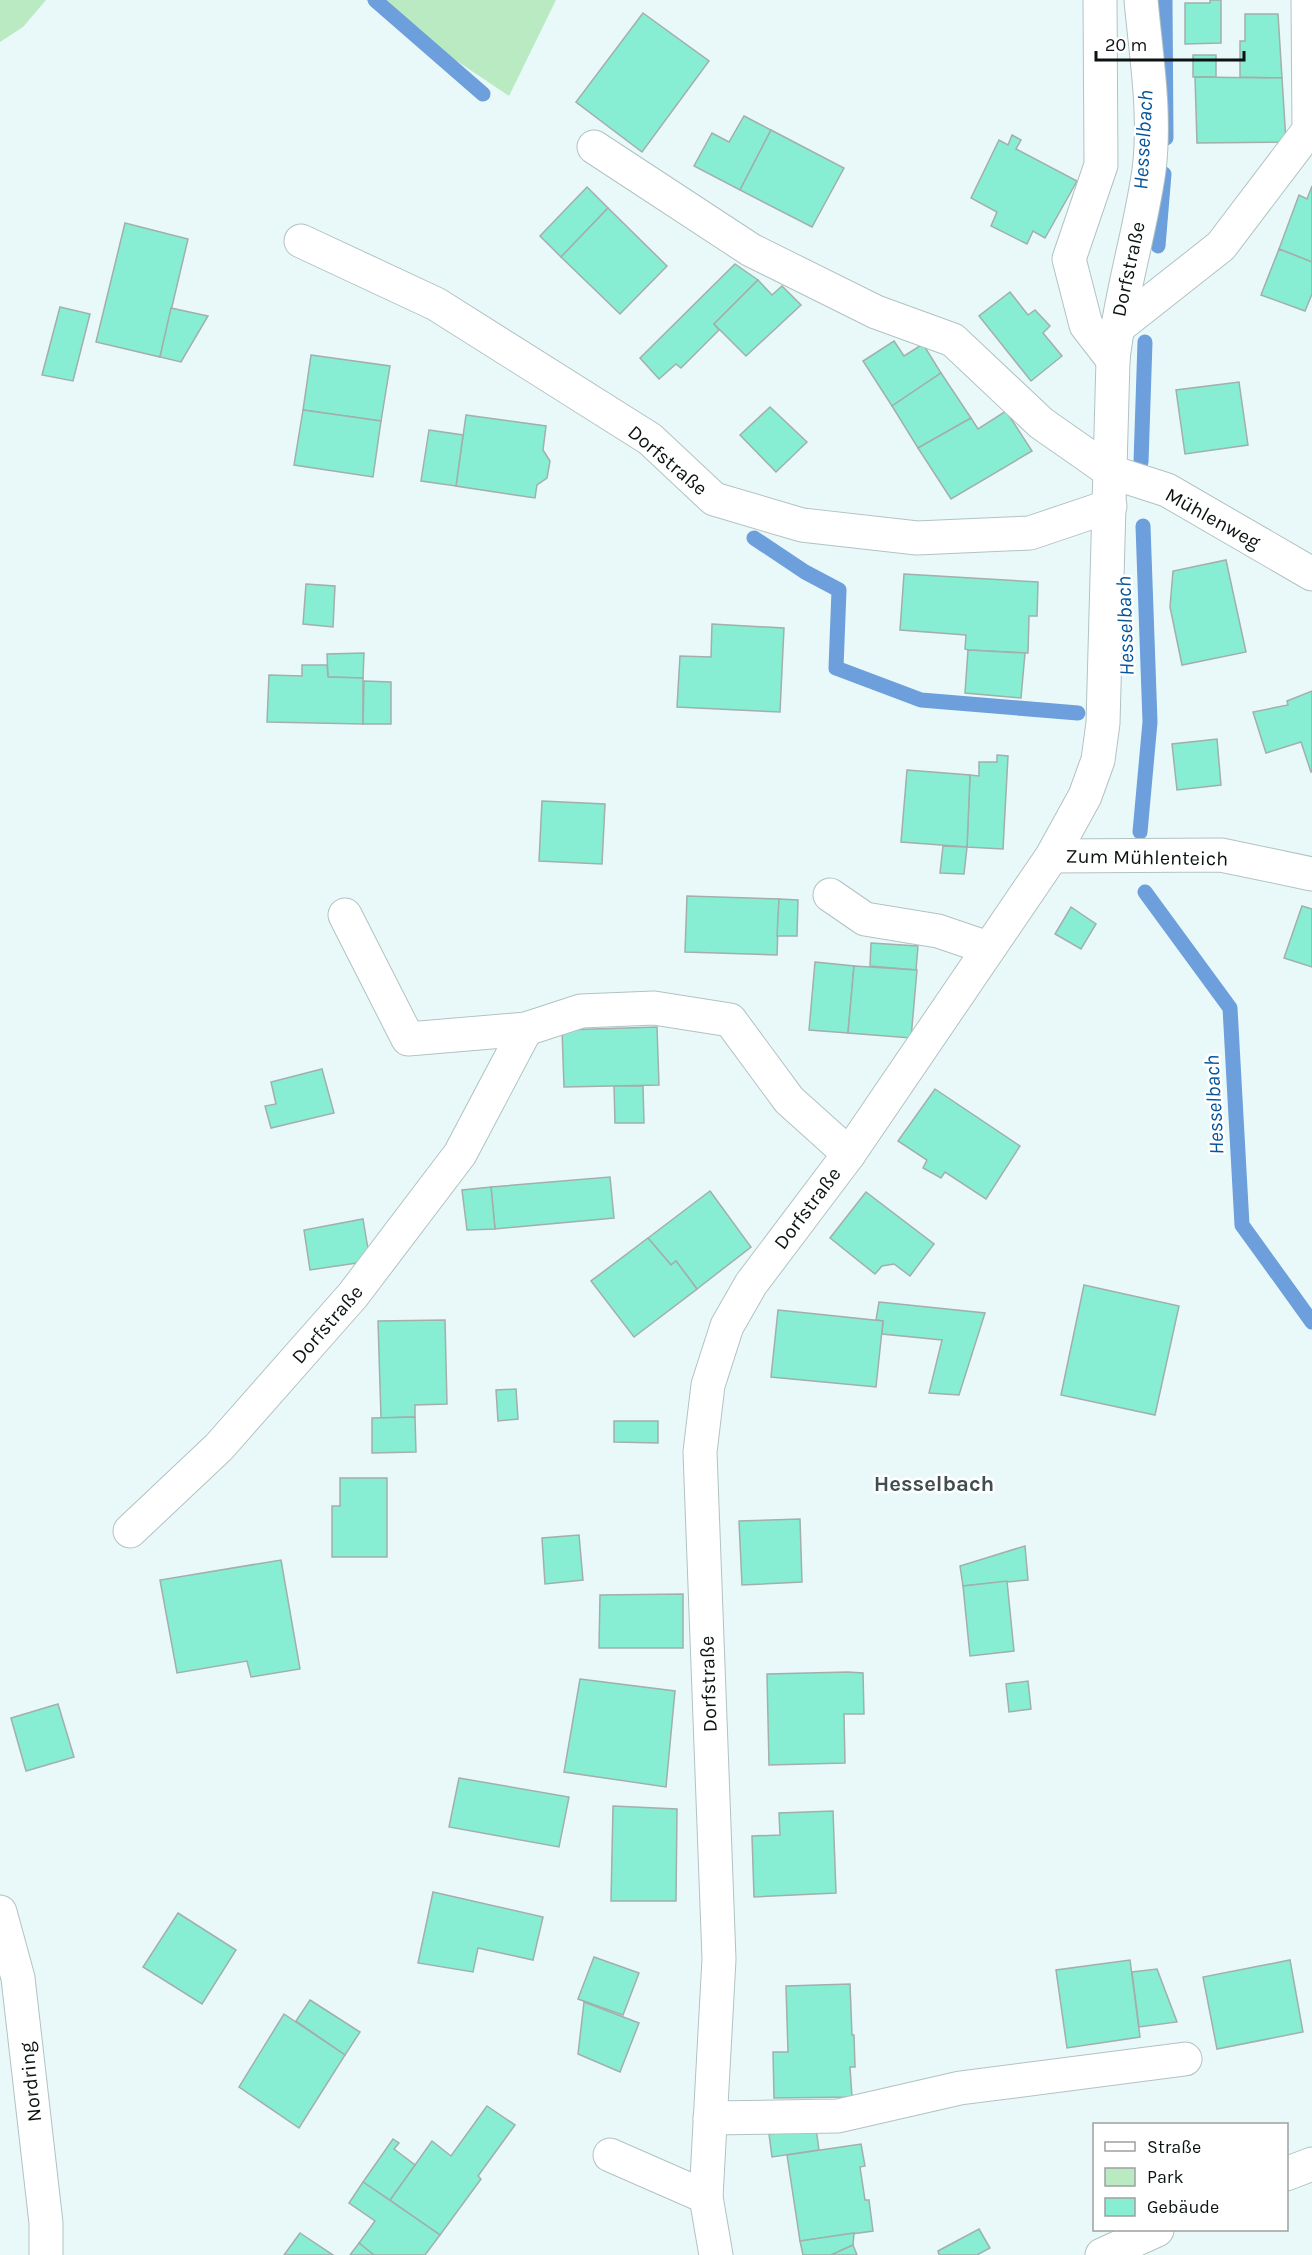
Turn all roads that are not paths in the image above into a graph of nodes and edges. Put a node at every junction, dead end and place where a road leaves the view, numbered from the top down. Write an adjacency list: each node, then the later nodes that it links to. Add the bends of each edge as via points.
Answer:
1 (1100, 0): 7 (street, Dorfstraße, via 1101,165 1069,259 1086,325)
2 (1141, 0): 6 (street, Dorfstraße, via 1152,116 1149,170)
3 (1308, 0): 6 (street, via 1309,130 1221,246)
4 (594, 147): 8 (street, via 751,250 876,312 953,340 1041,423)
5 (301, 240): 9 (street, Dorfstraße, via 436,304 651,440 714,499 802,525 917,538 1030,533)
6 (1116, 328): 7 (street, Dorfstraße)
7 (1113, 360): 8 (street, Dorfstraße)
8 (1111, 471): 9 (street, Dorfstraße); 10 (street, Mühlenweg, via 1167,490)
9 (1110, 506): 11 (street, Dorfstraße, via 1098,760 1085,796)
10 (1312, 574)
11 (1052, 856): 12 (street, Zum Mühlenteich, via 1221,855); 15 (street, Dorfstraße)
12 (1312, 874)
13 (830, 895): 15 (street, via 865,920 938,931)
14 (345, 915): 16 (street, Dorfstraße, via 408,1039)
15 (988, 948): 17 (street, Dorfstraße)
16 (526, 1029): 17 (street, Dorfstraße, via 581,1011 654,1008 730,1020 789,1100); 18 (street, Dorfstraße, via 460,1154 353,1295 219,1447)
17 (849, 1154): 21 (street, Dorfstraße, via 751,1284 727,1326 708,1385 700,1452 719,1959)
18 (130, 1531)
19 (0, 1912): 27 (street, Nordring, via 18,1978)
20 (1185, 2059): 21 (street, via 960,2088 838,2116)
21 (710, 2118): 25 (street, Dorfstraße)
22 (610, 2155): 25 (street)
23 (1312, 2164): 24 (street)
24 (1288, 2174)
25 (706, 2197): 28 (street, Dorfstraße)
26 (1153, 2231): 29 (street)
27 (46, 2255)
28 (716, 2255)
29 (1102, 2255)

